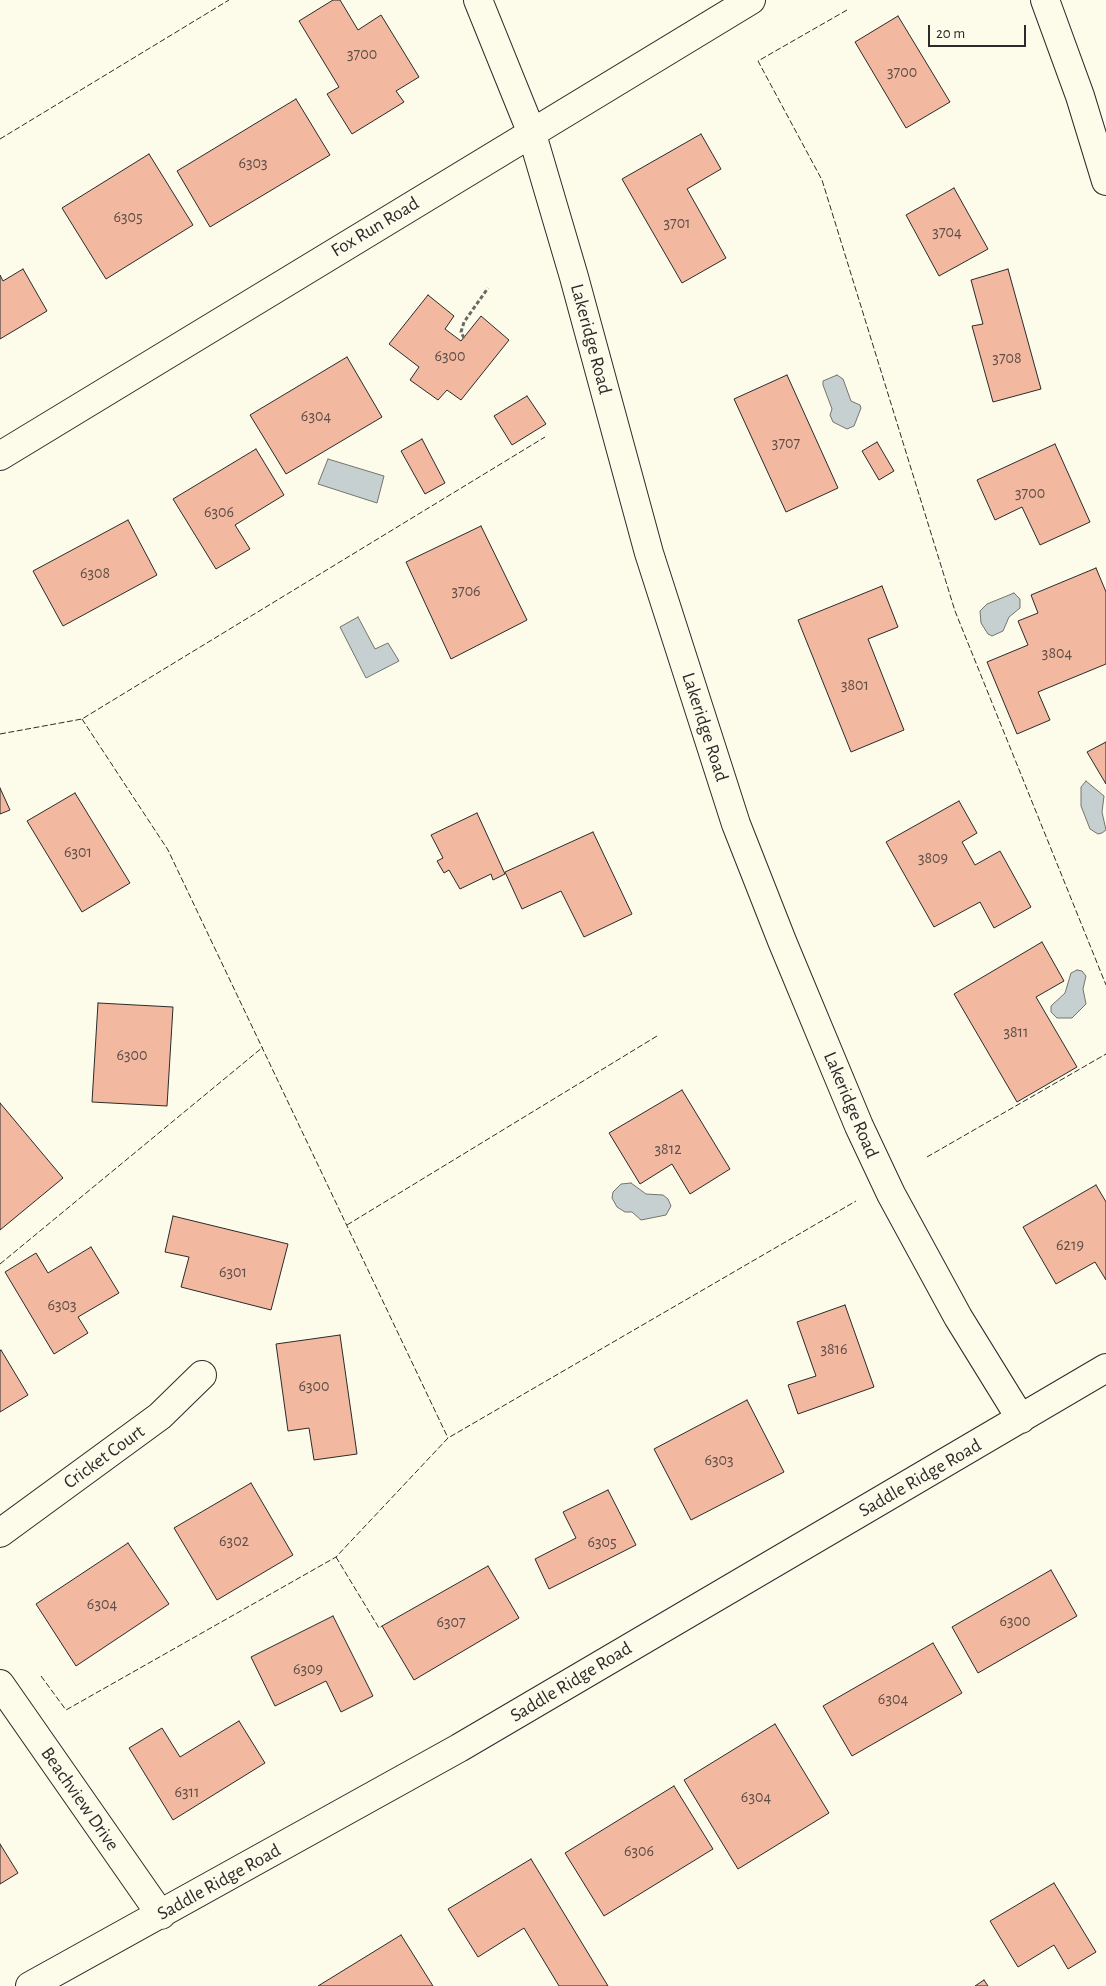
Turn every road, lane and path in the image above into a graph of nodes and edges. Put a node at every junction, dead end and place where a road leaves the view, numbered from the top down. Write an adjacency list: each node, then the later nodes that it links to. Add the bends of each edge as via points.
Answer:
1 (478, 0): 4 (street, Lakeridge Road)
2 (750, 0): 4 (street, Fox Run Road)
3 (1045, 0): 5 (street, via 1080,96)
4 (531, 132): 8 (street, Fox Run Road); 11 (street, Lakeridge Road, via 574,277 648,553 736,824 789,959 891,1194 958,1317)
5 (1106, 182)
6 (488, 288): 7 (path, via 464,322 461,332)
7 (464, 338)
8 (0, 456)
9 (1106, 1368): 11 (street, Saddle Ridge Road)
10 (202, 1375): 12 (street, Cricket Court, via 160,1416)
11 (1021, 1418): 14 (street, Saddle Ridge Road, via 459,1748)
12 (0, 1533)
13 (0, 1684): 14 (street, Beachview Drive)
14 (161, 1915): 15 (street, Saddle Ridge Road)
15 (30, 1986)

